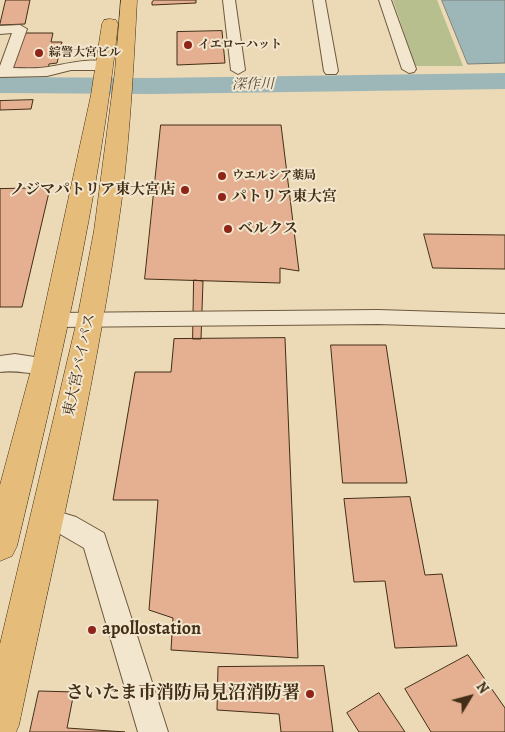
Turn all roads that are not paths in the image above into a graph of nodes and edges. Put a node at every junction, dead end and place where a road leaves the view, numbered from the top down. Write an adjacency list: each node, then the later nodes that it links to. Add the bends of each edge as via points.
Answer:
1 (129, 0): 12 (highway, 東大宮バイパス, via 124,71)
2 (229, 0): 9 (street)
3 (319, 0): 10 (street)
4 (384, 0): 8 (street)
5 (111, 9): 7 (highway, 東大宮バイパス)
6 (0, 30): 11 (street, via 20,28)
7 (104, 69): 11 (street, via 71,66 47,72); 12 (highway, 東大宮バイパス)
8 (408, 69)
9 (238, 70)
10 (331, 71)
11 (2, 73)
12 (111, 95): 13 (highway, 東大宮バイパス); 14 (highway, 東大宮バイパス, via 106,231)
13 (55, 320): 14 (street); 17 (highway, 東大宮バイパス)
14 (90, 320): 15 (street, via 368,317); 18 (highway, 東大宮バイパス)
15 (505, 321)
16 (0, 364): 17 (street, via 15,362)
17 (46, 366): 19 (highway, 東大宮バイパス)
18 (46, 519): 20 (highway, 東大宮バイパス); 21 (street, via 67,525 95,541)
19 (0, 546)
20 (0, 725)
21 (153, 732)

